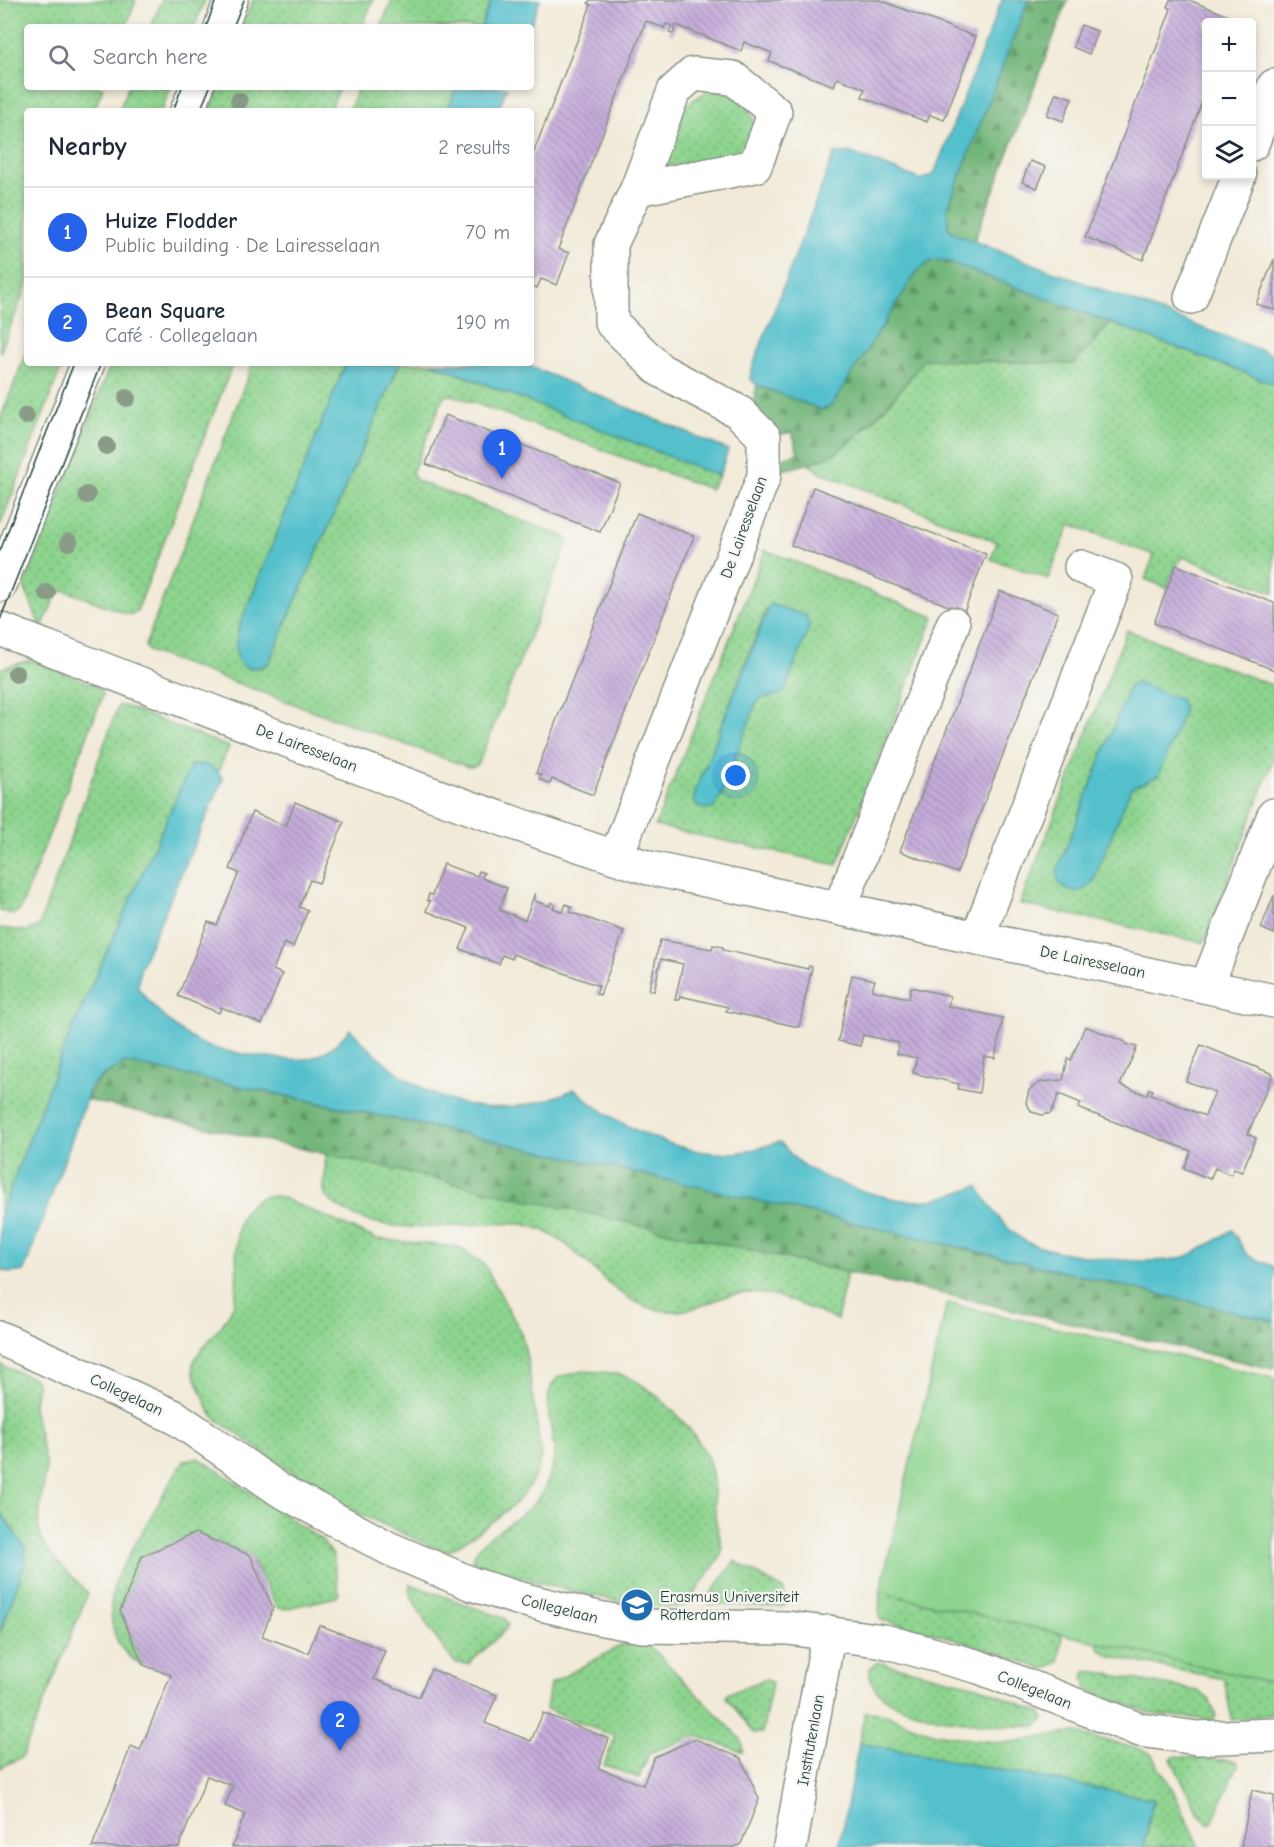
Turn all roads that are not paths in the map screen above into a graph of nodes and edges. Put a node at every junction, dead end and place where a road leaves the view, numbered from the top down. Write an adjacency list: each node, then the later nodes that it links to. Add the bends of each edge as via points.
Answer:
1 (231, 0): 2 (street)
2 (222, 24)
3 (1274, 86): 6 (street)
4 (196, 90): 5 (street)
5 (188, 108)
6 (1256, 131)
7 (1237, 180): 9 (street)
8 (637, 189): 16 (street, De Lairesselaan, via 611,244 611,322 660,370 739,412 764,436 764,476)
9 (1191, 297)
10 (87, 366): 12 (street)
11 (1081, 567): 18 (street, via 1116,580)
12 (0, 585)
13 (953, 624): 17 (street)
14 (0, 629): 16 (street, De Lairesselaan, via 330,757)
15 (1274, 815): 19 (street)
16 (616, 857): 17 (street, De Lairesselaan, via 649,868)
17 (840, 907): 18 (street, De Lairesselaan)
18 (978, 936): 19 (street, De Lairesselaan)
19 (1207, 985): 20 (street, De Lairesselaan)
20 (1274, 1001)
21 (0, 1338): 22 (street, Collegelaan, via 175,1417 314,1510 390,1549 472,1584 554,1608 642,1626)
22 (829, 1632): 23 (street, Collegelaan, via 884,1641 968,1664 1140,1730 1197,1738); 24 (street, Institutenlaan)
23 (1274, 1735)
24 (790, 1847)

